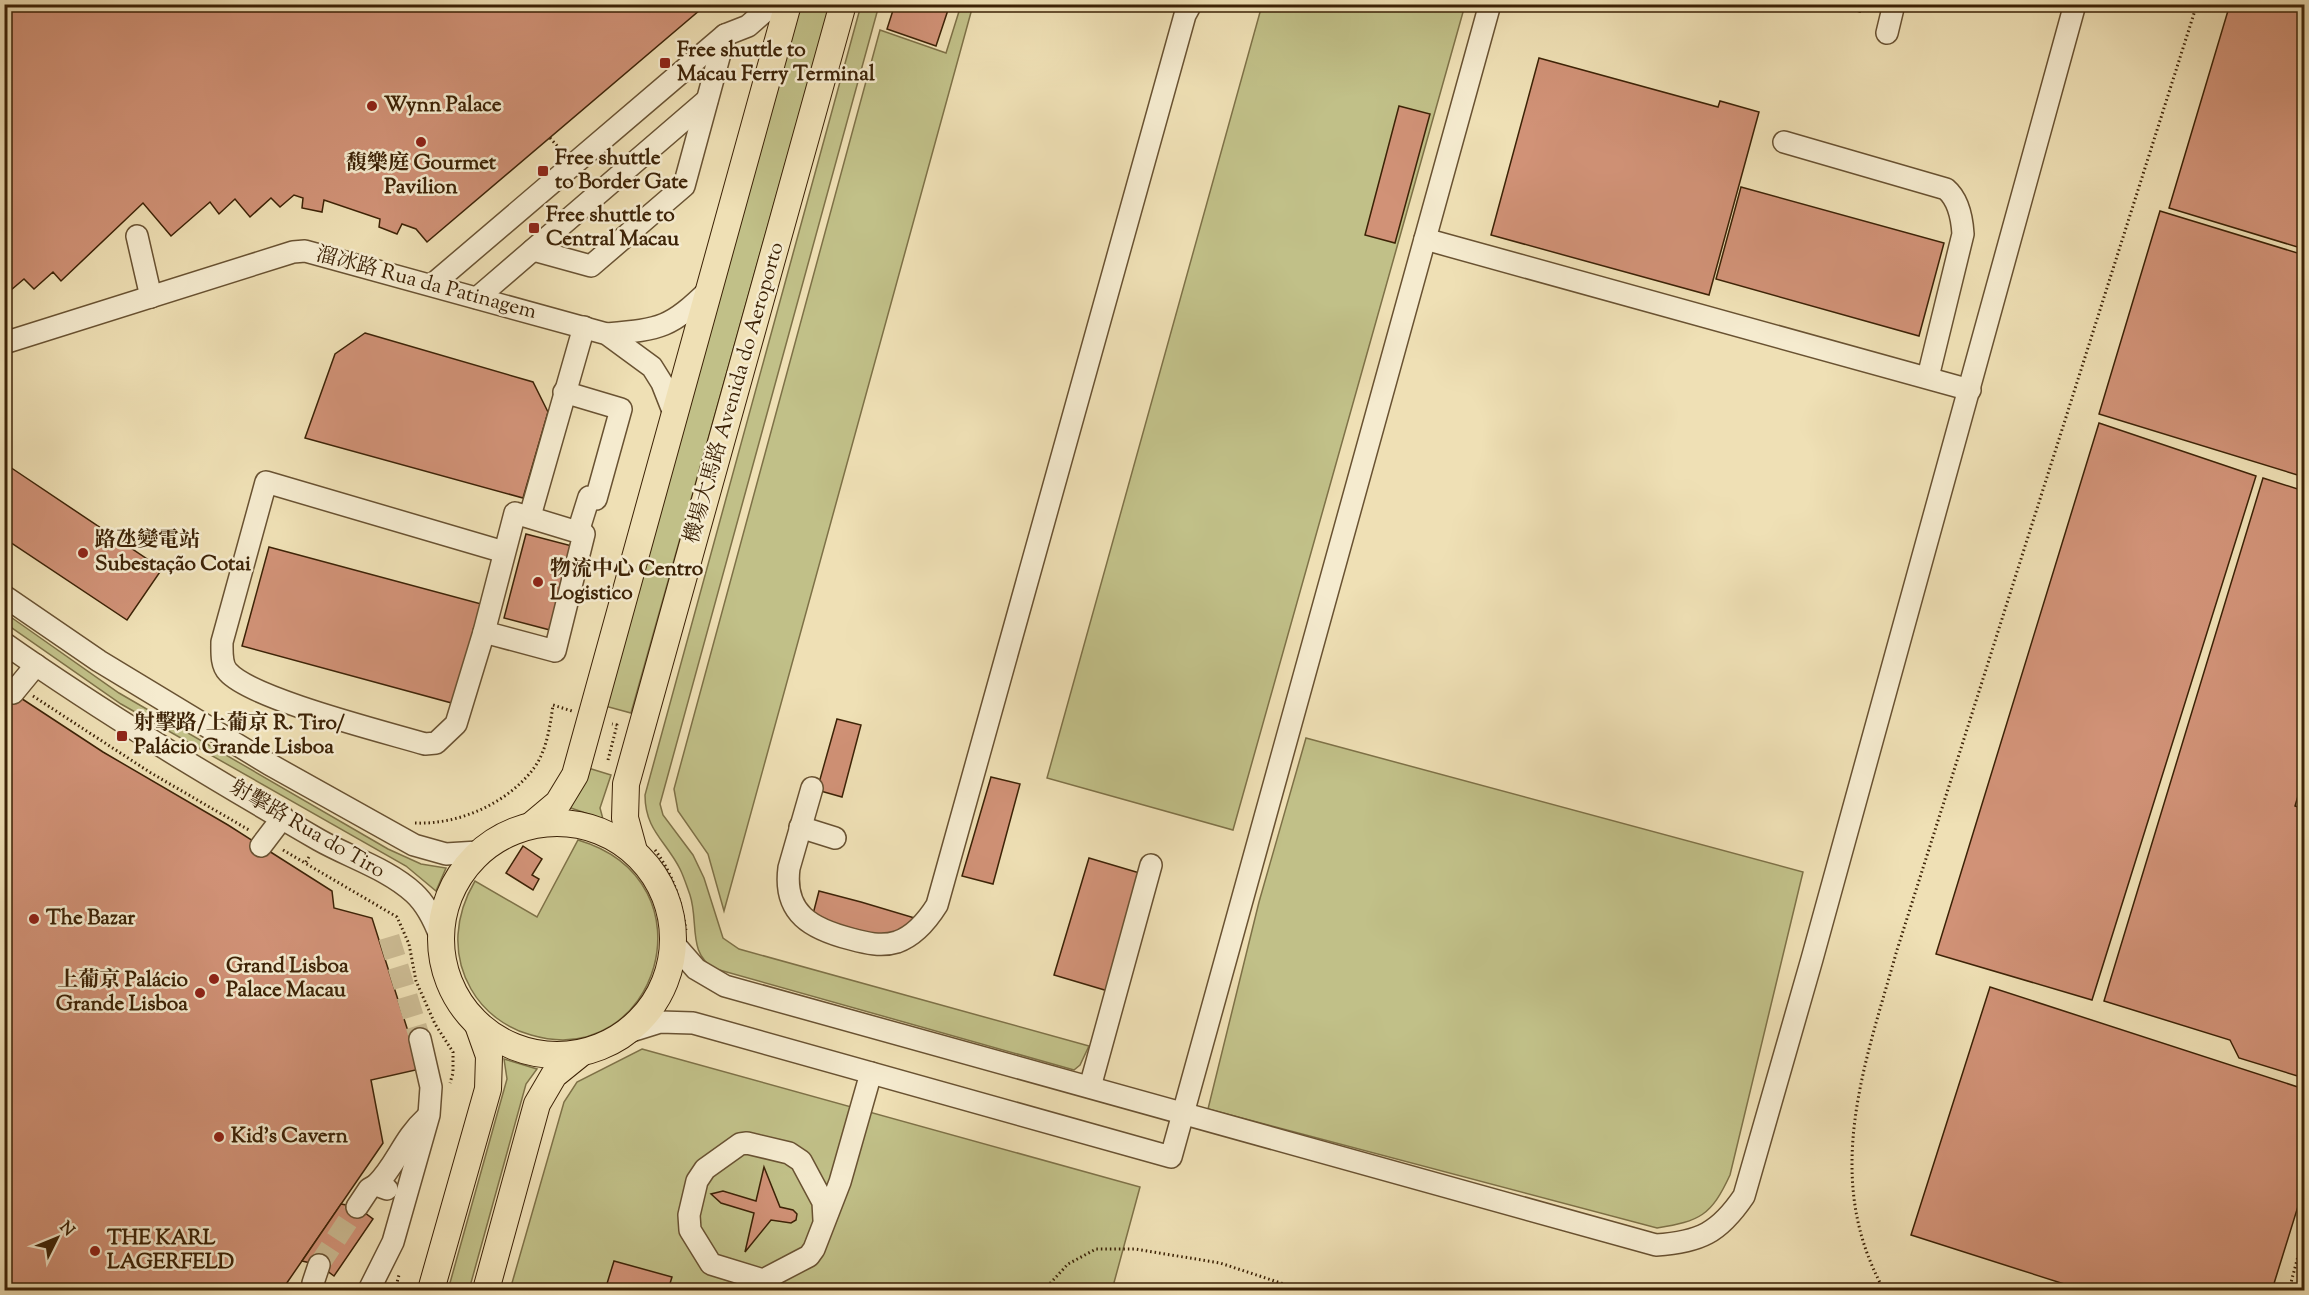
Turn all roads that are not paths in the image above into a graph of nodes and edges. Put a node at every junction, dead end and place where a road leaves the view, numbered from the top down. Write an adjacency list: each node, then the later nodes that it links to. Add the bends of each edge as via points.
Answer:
1 (773, 4): 9 (street, via 748,26)
2 (788, 4): 16 (main road)
3 (843, 4): 40 (main road, 機場大馬路 Avenida do Aeroporto, via 626,784 625,818)
4 (1191, 4): 37 (street, via 937,905 929,918 907,937 885,945 830,934 808,922 793,904 788,880)
5 (1490, 4): 13 (street)
6 (1894, 4): 8 (street)
7 (2075, 4): 23 (street)
8 (1887, 33)
9 (725, 35): 10 (street); 15 (street)
10 (708, 100): 14 (street); 14 (street, via 684,186 591,266)
11 (1784, 142): 22 (street, via 1946,189 1953,196 1963,234)
12 (137, 236): 17 (street)
13 (1425, 239): 22 (street); 51 (street)
14 (533, 249): 18 (street)
15 (432, 285): 17 (street, 溜冰路 Rua da Patinagem, via 305,251); 18 (street, 溜冰路 Rua da Patinagem)
16 (710, 289): 20 (street, 溜冰路 Rua da Patinagem, via 683,315 654,330); 25 (main road)
17 (151, 297): 21 (street, 溜冰路 Rua da Patinagem)
18 (477, 298): 19 (street, 溜冰路 Rua da Patinagem)
19 (584, 327): 20 (street, 溜冰路 Rua da Patinagem); 24 (street)
20 (607, 334): 25 (street, 溜冰路 Rua da Patinagem, via 652,367)
21 (4, 343)
22 (1928, 377): 23 (street)
23 (1970, 390): 51 (street, via 1754,1162 1744,1196 1730,1217 1710,1233 1686,1243 1656,1245)
24 (564, 392): 26 (street); 27 (street, via 621,409 596,499 589,497)
25 (675, 416): 36 (main road, via 575,775 558,803)
26 (530, 516): 27 (street); 28 (street, via 515,513)
27 (578, 532): 30 (street, via 584,534 555,651)
28 (504, 552): 30 (street); 30 (street, via 266,482 221,655 226,670 236,680 271,697 425,744 436,743 456,724)
29 (4, 596): 41 (street, 射擊路 Rua do Tiro, via 99,661 269,764 414,845 446,854)
30 (484, 632)
31 (4, 643): 32 (street, 射擊路 Rua do Tiro)
32 (36, 665): 33 (street); 35 (street, 射擊路 Rua do Tiro)
33 (16, 689)
34 (812, 788): 37 (street)
35 (283, 817): 39 (street); 43 (street, 射擊路 Rua do Tiro, via 401,883 426,906)
36 (534, 824): 40 (main road, via 569,823 604,832); 41 (main road, via 504,834)
37 (800, 827): 38 (street)
38 (835, 838)
39 (264, 843)
40 (634, 851): 44 (main road, via 652,871 664,894 672,918)
41 (478, 852): 43 (main road, via 458,876 449,895)
42 (1151, 865): 50 (street)
43 (440, 936): 45 (main road, via 444,969 457,999)
44 (674, 944): 46 (main road, via 661,993); 50 (street, via 696,969 725,986)
45 (478, 1025): 48 (main road, via 501,1041 526,1051 553,1056); 60 (main road, via 489,1056 488,1089)
46 (628, 1032): 48 (main road, via 605,1046); 49 (street, via 660,1022 693,1023)
47 (420, 1039): 52 (street, via 431,1087)
48 (580, 1054): 61 (main road, via 554,1075 537,1104)
49 (871, 1073): 51 (street, via 1171,1156); 56 (street, via 840,1182)
50 (1090, 1088): 51 (street)
51 (1183, 1113)
52 (429, 1115): 53 (street, via 410,1133 390,1170); 54 (street)
53 (376, 1185): 54 (street); 55 (street)
54 (404, 1203): 59 (street, via 386,1261)
55 (357, 1207)
56 (824, 1220): 56 (street, via 809,1256 764,1280 711,1264 690,1230 689,1215 700,1175 735,1145 747,1143 801,1161 823,1202)
57 (319, 1265): 58 (street)
58 (314, 1290)
59 (369, 1290)
60 (431, 1290)
61 (486, 1290)

